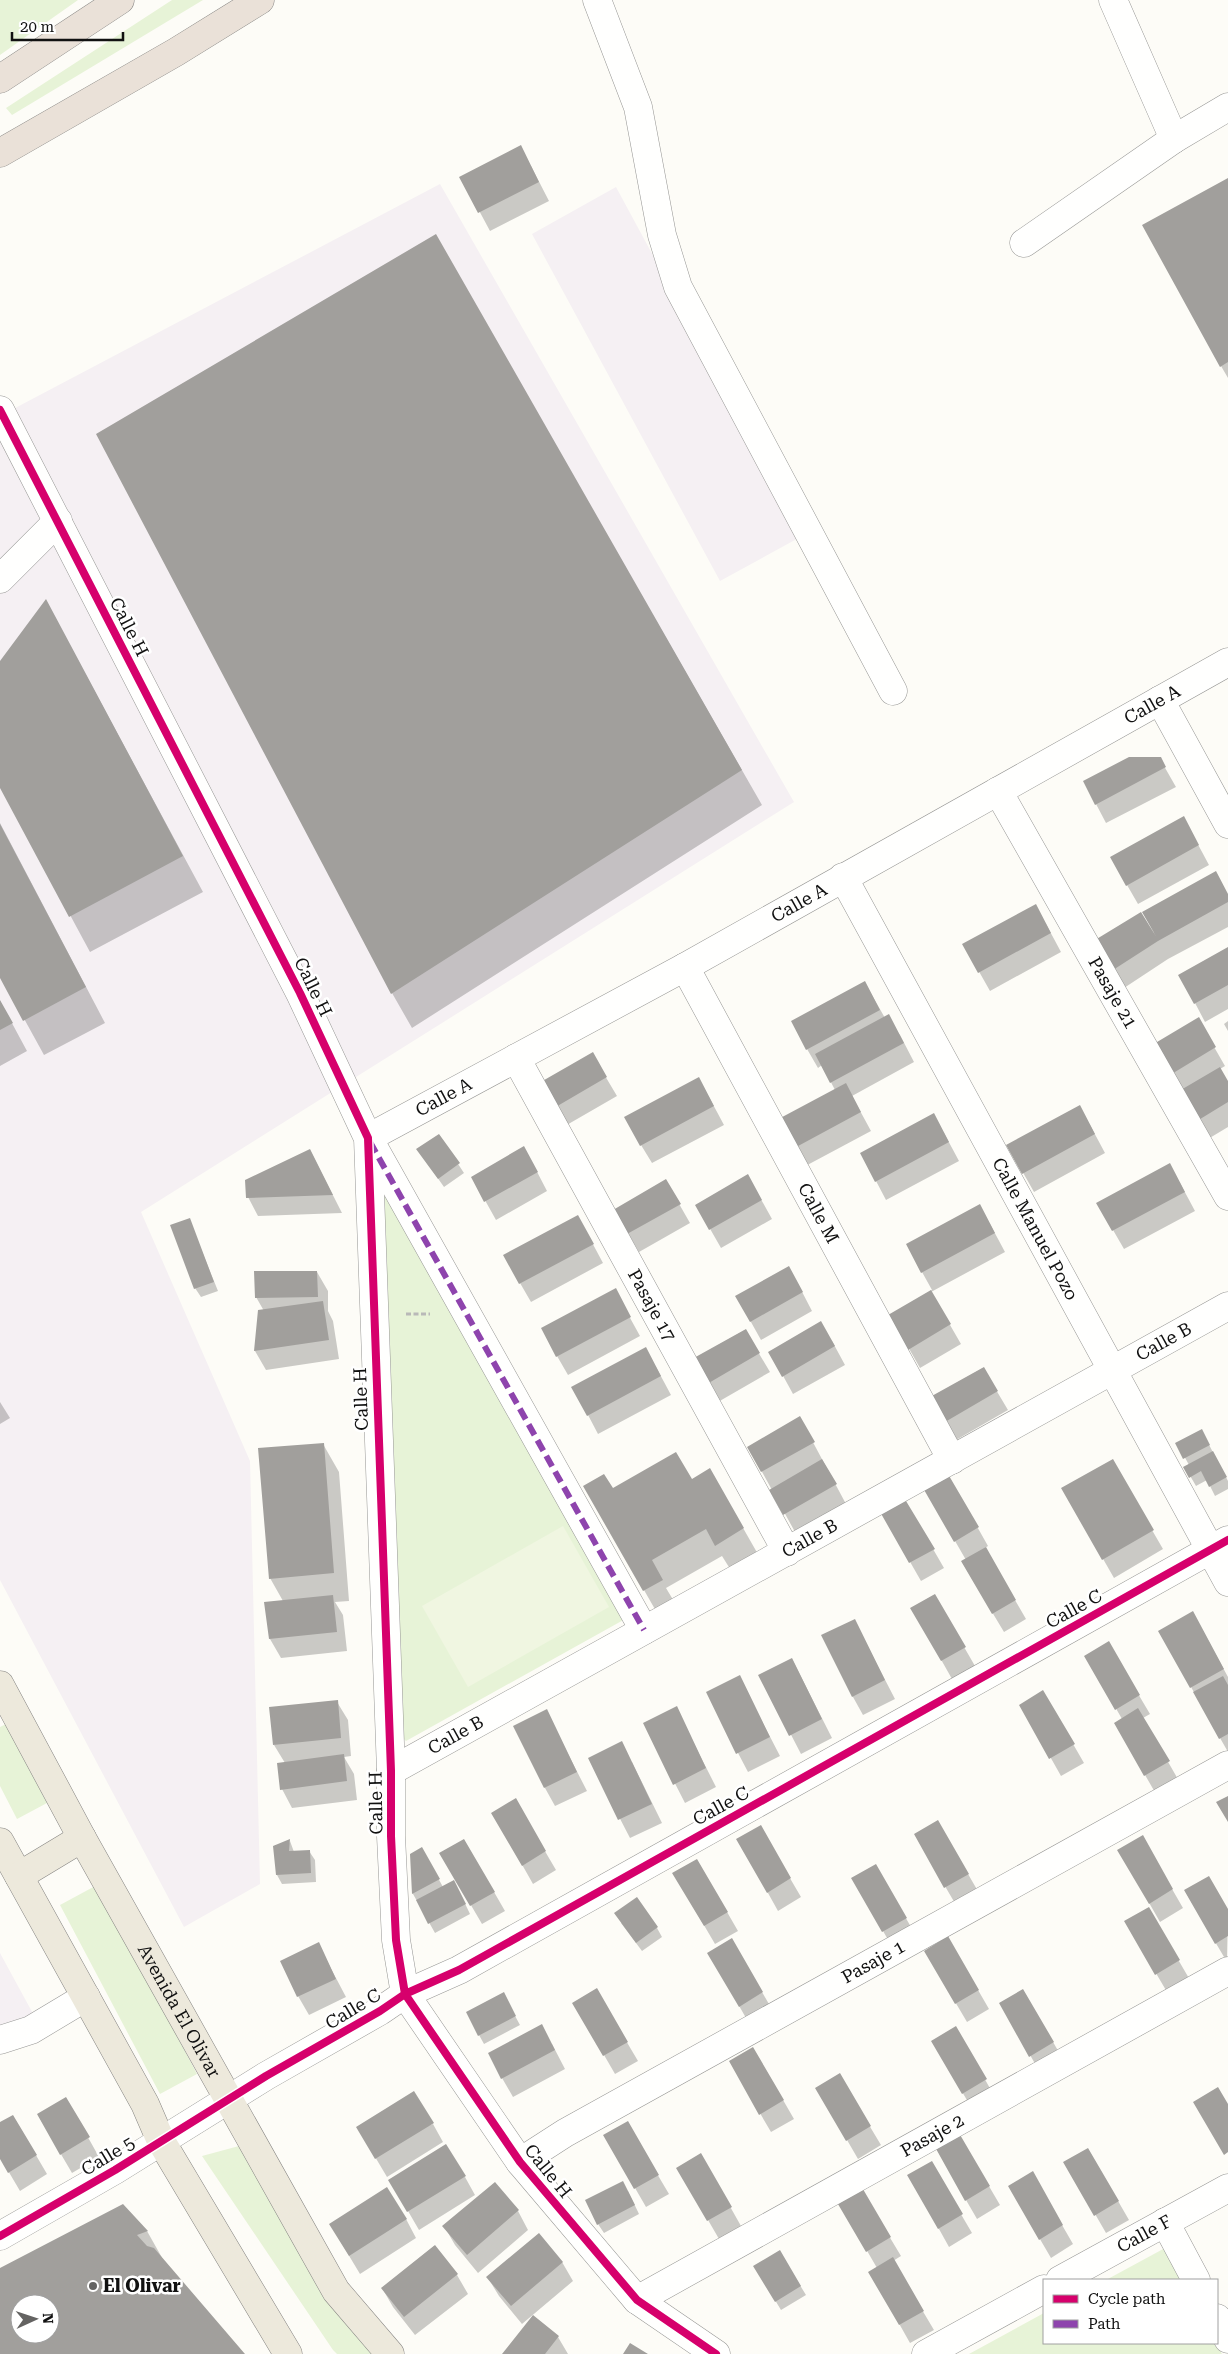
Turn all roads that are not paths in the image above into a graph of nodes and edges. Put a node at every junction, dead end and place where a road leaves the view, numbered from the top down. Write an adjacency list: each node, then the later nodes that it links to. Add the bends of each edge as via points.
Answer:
1 (120, 0): 5 (highway)
2 (260, 0): 8 (highway)
3 (597, 0): 14 (street, via 638,107 662,235 678,287)
4 (1112, 0): 7 (street)
5 (0, 79)
6 (1228, 107): 7 (street)
7 (1174, 139): 9 (street)
8 (0, 153)
9 (1024, 243)
10 (0, 410): 11 (street, Calle H)
11 (58, 521): 12 (street); 21 (street, Calle H, via 300,993)
12 (0, 579)
13 (1228, 662): 15 (street, Calle A)
14 (893, 691)
15 (1160, 700): 16 (street, Calle A); 17 (street)
16 (998, 791): 18 (street, Calle A); 22 (street, Pasaje 21)
17 (1228, 824)
18 (843, 878): 19 (street, Calle A); 24 (street, Calle Manuel Pozo)
19 (685, 967): 20 (street, Calle A); 25 (street, Calle M)
20 (516, 1058): 21 (street, Calle A); 27 (street, Pasaje 17)
21 (368, 1138): 29 (street); 32 (street, Calle H)
22 (1228, 1196)
23 (1228, 1306): 24 (street, Calle B)
24 (1113, 1371): 25 (street, Calle B); 26 (street, Calle Manuel Pozo)
25 (952, 1460): 27 (street, Calle B)
26 (1219, 1544): 28 (street, Calle Manuel Pozo); 36 (street, Calle C, via 459,1970)
27 (787, 1552): 29 (street, Calle B)
28 (1228, 1582)
29 (644, 1630): 32 (street, Calle B)
30 (0, 1685): 33 (main road, Avenida El Olivar)
31 (1228, 1765): 41 (street, Pasaje 1, via 565,2133)
32 (391, 1771): 36 (street, Calle H, via 396,1940)
33 (82, 1838): 34 (main road); 39 (main road, Avenida El Olivar)
34 (7, 1860): 37 (main road)
35 (1228, 1971): 48 (street, Pasaje 2)
36 (405, 1994): 39 (street, Calle C, via 380,2012); 41 (street, Calle H)
37 (86, 1997): 38 (street, via 31,2030); 40 (main road, via 146,2104)
38 (0, 2040)
39 (229, 2099): 40 (street, Calle 5); 52 (main road, Avenida El Olivar, via 336,2291)
40 (161, 2141): 44 (street, Calle 5); 51 (main road)
41 (520, 2162): 48 (street, Calle H)
42 (1228, 2188): 43 (street, Calle F)
43 (1165, 2222): 45 (street, Calle F); 46 (street)
44 (0, 2236)
45 (1062, 2279)
46 (1195, 2279)
47 (1043, 2290): 54 (street)
48 (637, 2300): 53 (street, Calle H)
49 (1218, 2320): 50 (street)
50 (1228, 2339)
51 (288, 2354)
52 (390, 2354)
53 (716, 2354)
54 (926, 2354)

